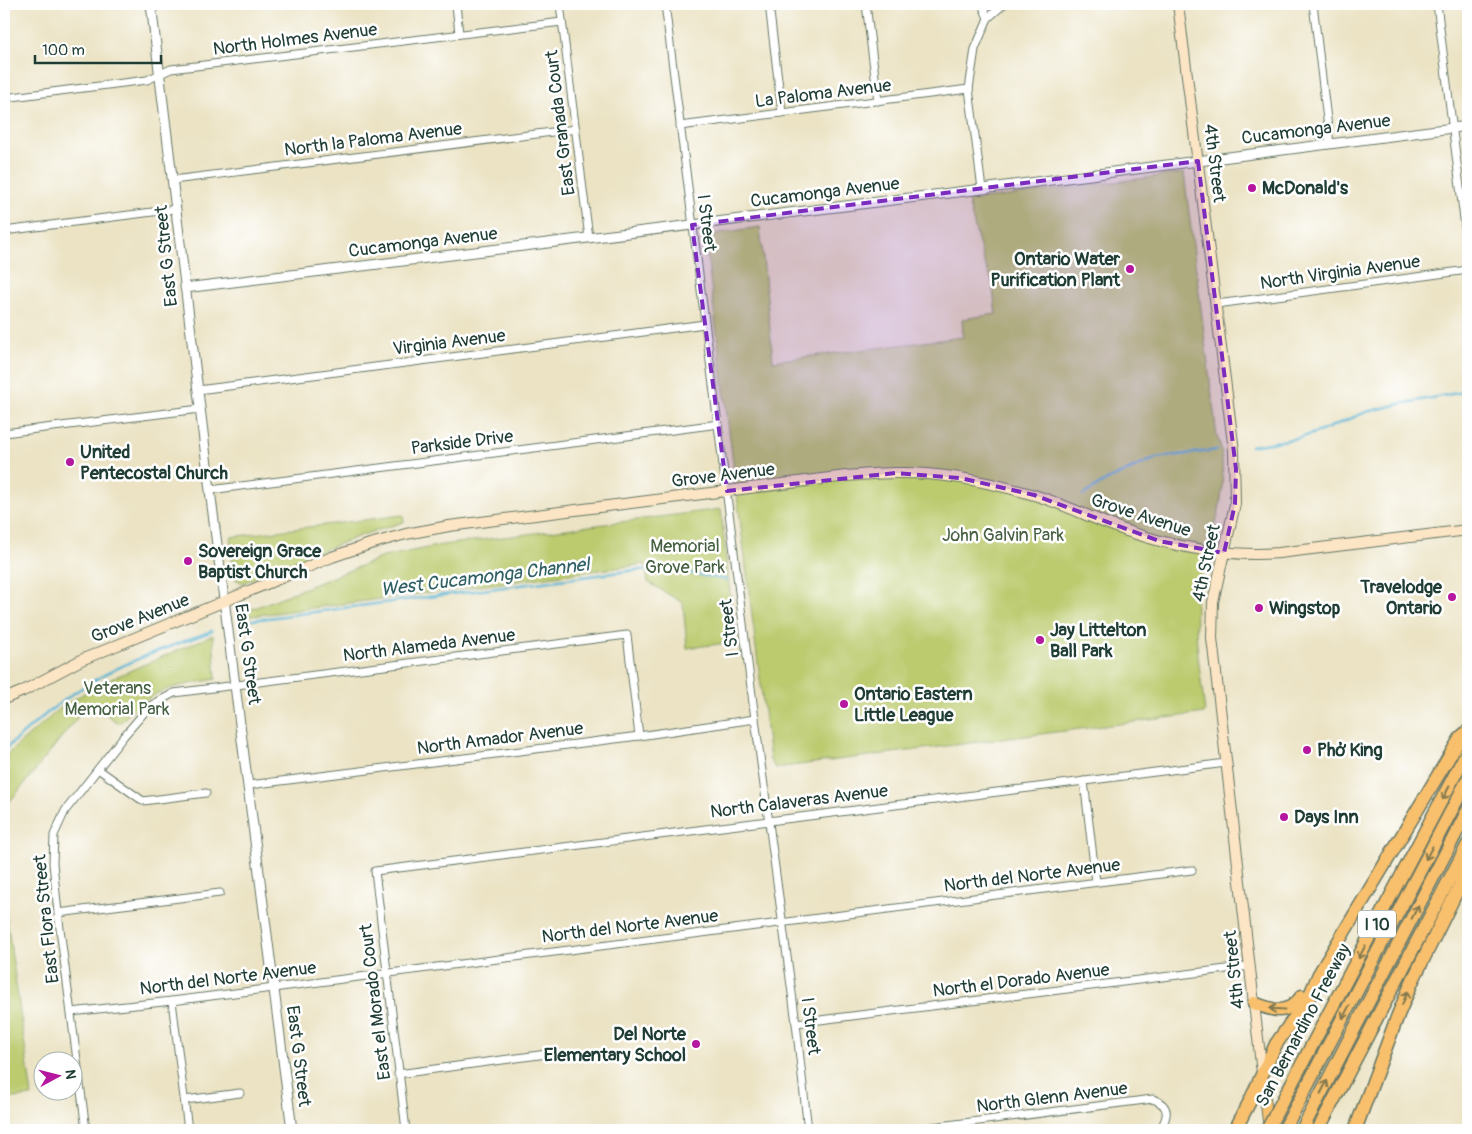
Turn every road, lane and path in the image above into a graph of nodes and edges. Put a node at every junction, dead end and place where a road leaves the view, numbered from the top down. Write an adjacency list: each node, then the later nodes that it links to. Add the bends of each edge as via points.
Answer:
1 (151, 4): 15 (street, East G Street)
2 (456, 4): 14 (street)
3 (560, 4): 13 (street, East Granada Court)
4 (664, 4): 20 (street, I Street)
5 (768, 4): 19 (street)
6 (866, 4): 18 (street)
7 (982, 4): 12 (street)
8 (1004, 4): 12 (street)
9 (1178, 4): 25 (main road, 4th Street)
10 (1313, 4): 24 (street)
11 (1437, 4): 22 (street)
12 (988, 18): 16 (street, via 975,49)
13 (562, 22): 14 (street, North Holmes Avenue); 23 (street, East Granada Court)
14 (459, 34): 15 (street, North Holmes Avenue, via 171,69)
15 (160, 74): 17 (street, North Holmes Avenue, via 147,80); 26 (street, East G Street)
16 (969, 89): 18 (street, La Paloma Avenue); 27 (street)
17 (4, 98)
18 (878, 101): 19 (street, La Paloma Avenue)
19 (782, 113): 20 (street, La Paloma Avenue)
20 (680, 126): 29 (street, I Street)
21 (1468, 126): 22 (street, Cucamonga Avenue)
22 (1453, 128): 24 (street, Cucamonga Avenue); 32 (street)
23 (576, 129): 26 (street, North la Paloma Avenue); 31 (street, East Granada Court)
24 (1330, 144): 25 (street, Cucamonga Avenue)
25 (1198, 161): 27 (street, Cucamonga Avenue); 35 (main road, 4th Street)
26 (174, 180): 28 (street, East G Street)
27 (982, 189): 29 (street, Cucamonga Avenue)
28 (176, 209): 30 (street); 34 (street, East G Street)
29 (692, 225): 31 (street, Cucamonga Avenue); 36 (street, I Street)
30 (4, 231)
31 (589, 238): 34 (street, Cucamonga Avenue)
32 (1468, 251)
33 (1468, 270): 35 (street, North Virginia Avenue)
34 (185, 288): 37 (street, East G Street)
35 (1217, 304): 44 (main road, 4th Street, via 1234,446 1235,504)
36 (705, 324): 37 (street, Virginia Avenue); 39 (street, I Street)
37 (198, 390): 38 (street, East G Street)
38 (200, 409): 40 (street); 41 (street, East G Street)
39 (718, 424): 41 (street, Parkside Drive); 42 (street, I Street)
40 (4, 433)
41 (210, 490): 45 (street, East G Street)
42 (727, 491): 44 (main road, Grove Avenue, via 896,473 960,478 1034,495 1159,541); 45 (main road, Grove Avenue, via 406,534 332,557); 48 (street, I Street)
43 (1468, 530): 44 (main road, Grove Avenue, via 1259,555)
44 (1224, 553): 52 (main road, 4th Street, via 1212,602 1211,627)
45 (224, 602): 46 (street, East G Street); 47 (main road, Grove Avenue, via 81,660)
46 (236, 685): 50 (street, North Alameda Avenue, via 627,635); 53 (street, East Flora Street, via 174,693 150,706); 56 (street, East G Street)
47 (4, 699)
48 (755, 719): 50 (street, North Amador Avenue); 59 (street, I Street)
49 (1468, 731): 70 (highway, via 1461,737)
50 (639, 736): 56 (street, North Amador Avenue)
51 (1468, 750): 90 (highway, San Bernardino Freeway / I 10, one-way to 90, bridge)
52 (1226, 762): 55 (street, North Calaveras Avenue); 68 (main road, 4th Street)
53 (98, 769): 57 (street, via 143,801); 66 (street, East Flora Street, via 65,811 54,834)
54 (1468, 779): 81 (highway, one-way to 81)
55 (1084, 781): 59 (street, North Calaveras Avenue); 64 (street)
56 (249, 785): 71 (street, East G Street)
57 (206, 794)
58 (1468, 810): 91 (highway, one-way to 58)
59 (769, 820): 63 (street, North Calaveras Avenue); 67 (street, I Street)
60 (1468, 844): 92 (highway, I 10)
61 (1468, 855): 93 (highway, one-way to 61, via 1398,1015 1460,886)
62 (1192, 870): 64 (street, North del Norte Avenue)
63 (375, 871): 69 (street, East el Morado Court)
64 (1096, 882): 67 (street, North del Norte Avenue)
65 (220, 893): 66 (street)
66 (58, 913): 74 (street, East Flora Street)
67 (782, 922): 69 (street, North del Norte Avenue); 75 (street, I Street)
68 (1250, 966): 73 (main road, 4th Street); 75 (street, North el Dorado Avenue)
69 (388, 973): 71 (street, North del Norte Avenue); 77 (street, East el Morado Court)
70 (1319, 974): 73 (highway, one-way to 73, via 1288,1009 1275,1011); 78 (highway, via 1309,997 1276,1044)
71 (274, 988): 72 (street, North del Norte Avenue); 84 (street, East G Street)
72 (172, 1001): 74 (street, North del Norte Avenue); 80 (street)
73 (1254, 1003): 78 (main road, 4th Street)
74 (71, 1012): 82 (street, East Flora Street)
75 (796, 1024): 86 (street, I Street)
76 (554, 1053): 77 (street)
77 (398, 1074): 85 (street, East el Morado Court)
78 (1262, 1074): 89 (highway); 90 (main road, 4th Street)
79 (240, 1093): 80 (street)
80 (185, 1100): 83 (street)
81 (1286, 1127)
82 (86, 1130)
83 (188, 1130)
84 (292, 1130)
85 (406, 1130)
86 (808, 1130)
87 (908, 1130): 88 (street, North Glenn Avenue, via 1153,1099 1161,1102 1166,1110 1167,1119)
88 (1160, 1130)
89 (1234, 1130)
90 (1268, 1130)
91 (1302, 1130)
92 (1318, 1130)
93 (1356, 1130)

